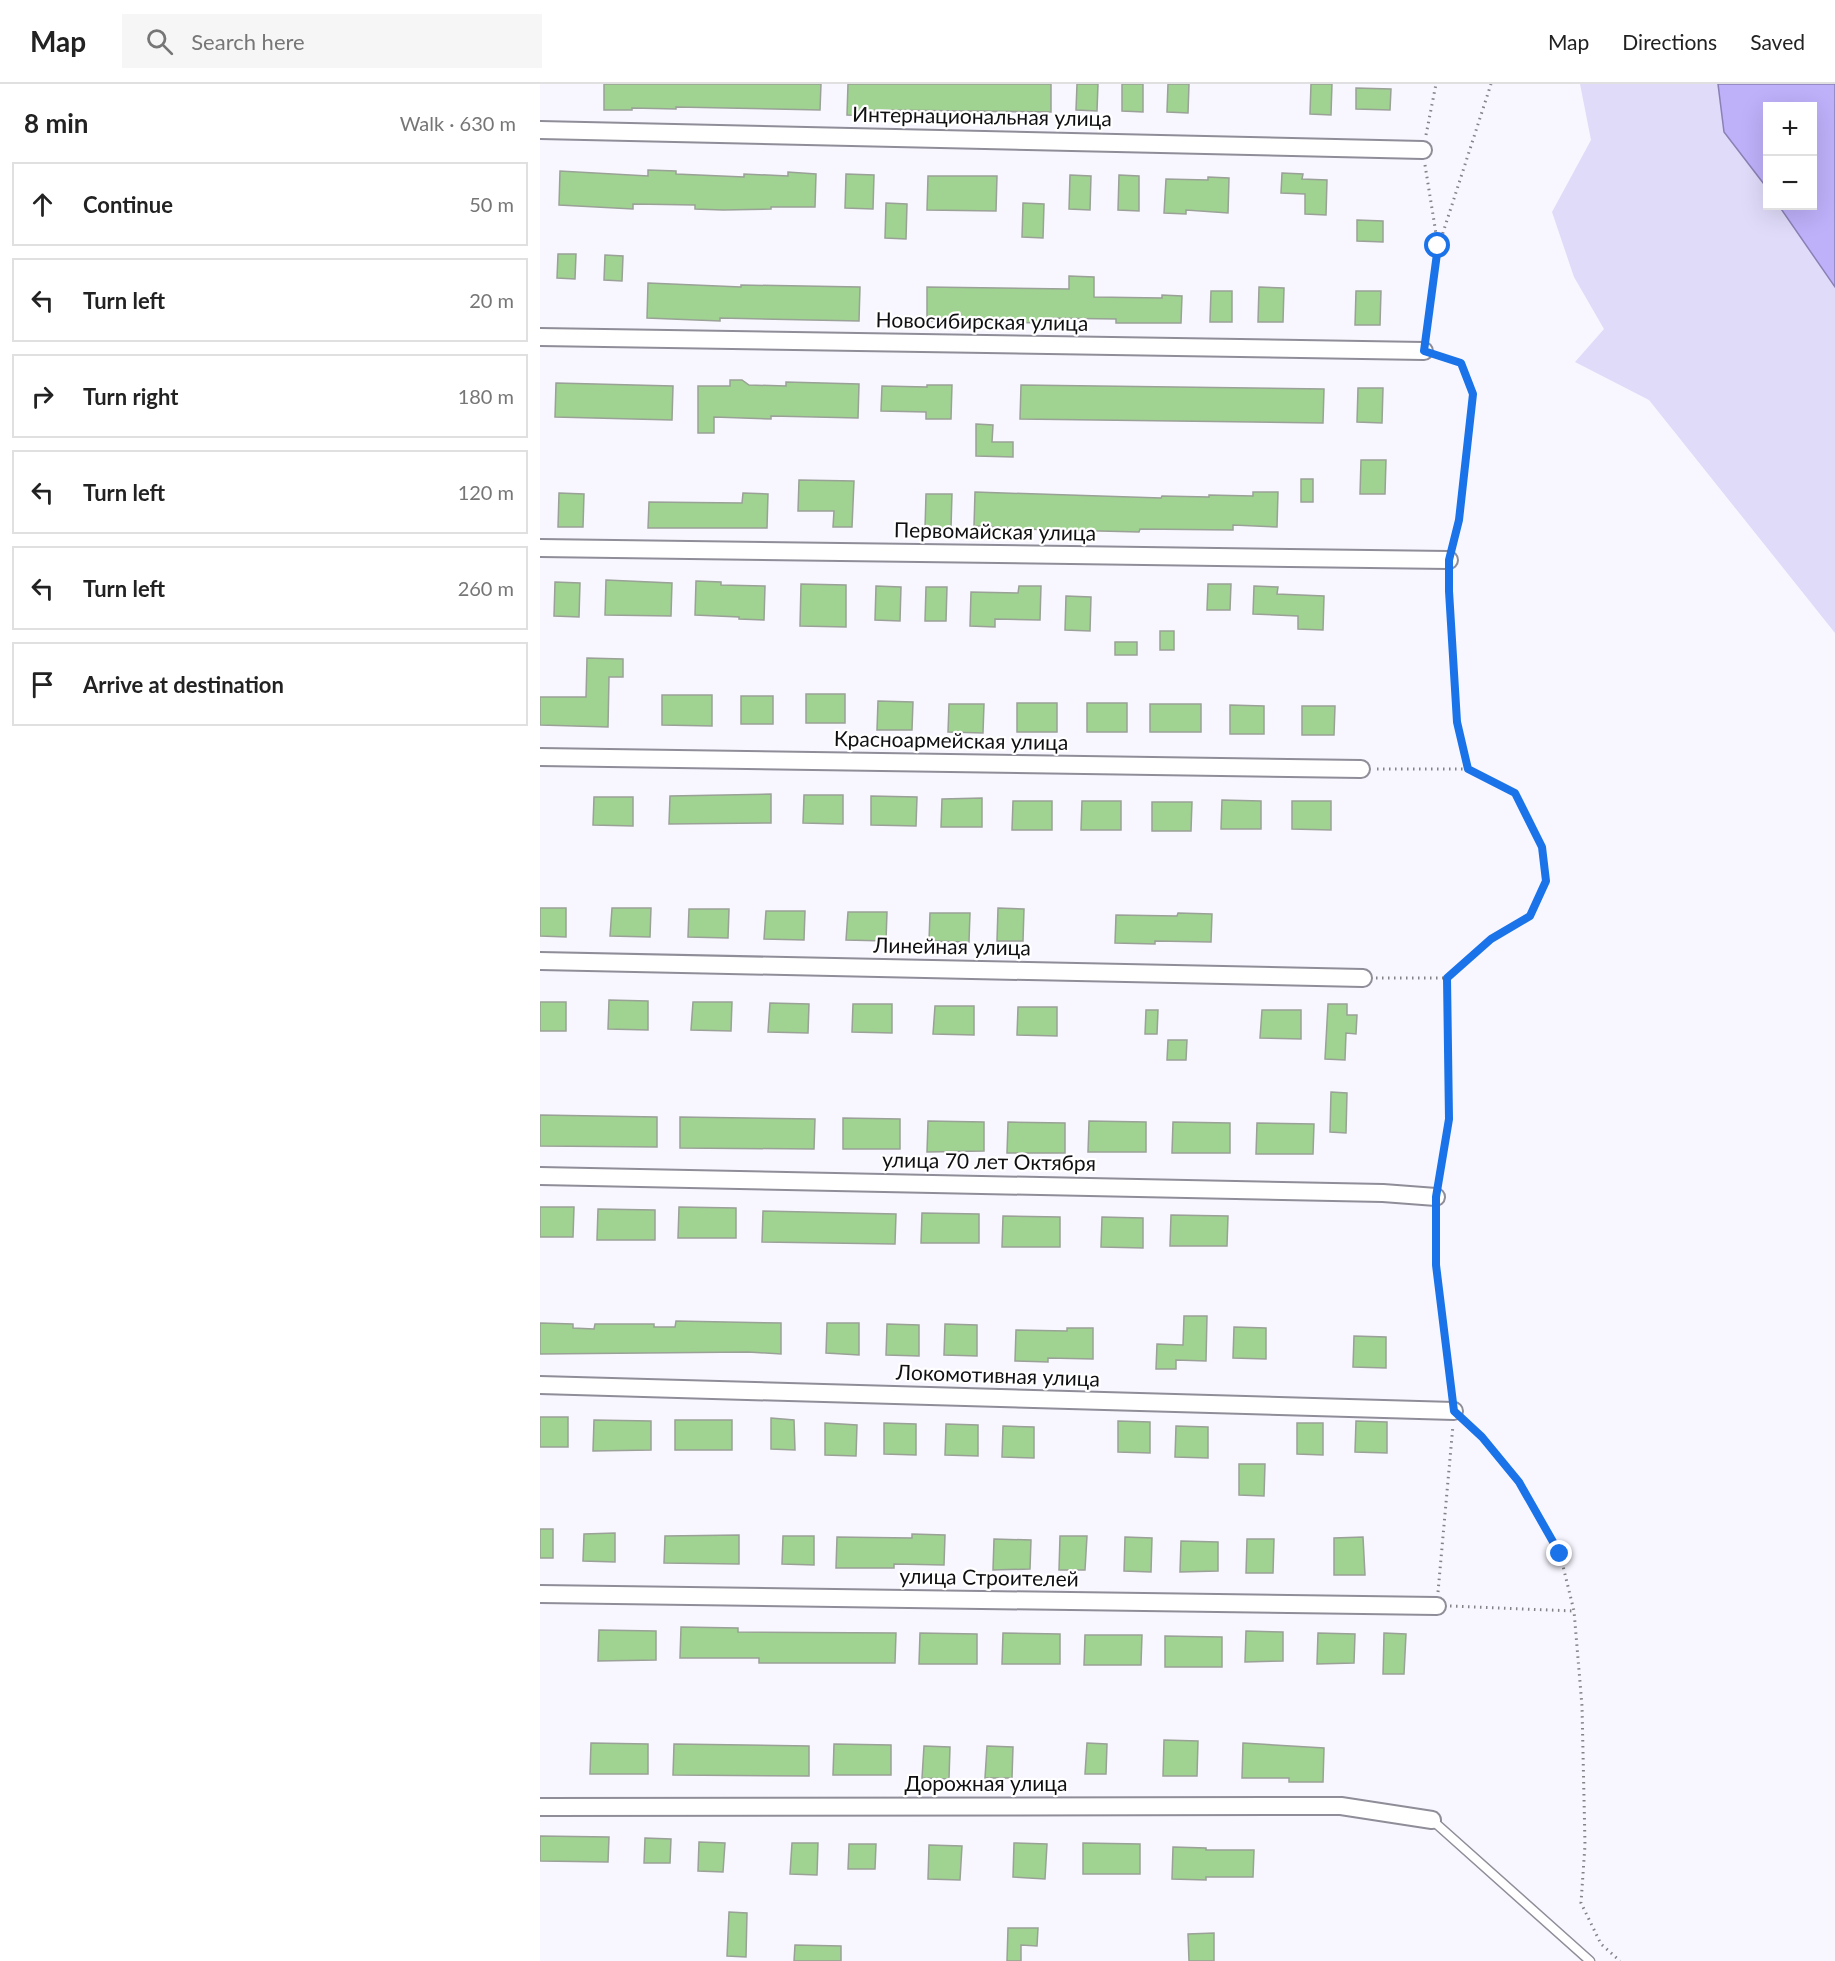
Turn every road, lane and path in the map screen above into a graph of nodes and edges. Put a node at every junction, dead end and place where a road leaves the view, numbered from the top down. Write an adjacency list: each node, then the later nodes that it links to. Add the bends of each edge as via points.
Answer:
1 (1436, 84): 4 (path)
2 (1491, 84): 5 (path)
3 (540, 130): 4 (street, Интернациональная улица)
4 (1423, 150): 5 (path)
5 (1438, 246): 7 (path)
6 (540, 337): 7 (street, Новосибирская улица)
7 (1424, 351): 9 (path, via 1461,363 1473,394 1459,520)
8 (540, 548): 9 (street, Первомайская улица)
9 (1449, 560): 12 (path, via 1457,722)
10 (540, 757): 11 (street, Красноармейская улица)
11 (1361, 769): 12 (path)
12 (1468, 769): 15 (path, via 1515,793 1542,847 1546,881 1530,916 1491,939)
13 (540, 961): 14 (street, Линейная улица)
14 (1363, 978): 15 (path)
15 (1447, 978): 17 (path, via 1449,1119)
16 (540, 1176): 17 (street, улица 70 лет Октября, via 1359,1192)
17 (1436, 1197): 19 (path, via 1436,1265)
18 (540, 1385): 19 (street, Локомотивная улица)
19 (1454, 1411): 21 (path); 22 (path, via 1482,1437 1519,1482 1560,1554)
20 (540, 1594): 21 (street, улица Строителей)
21 (1437, 1606): 22 (path)
22 (1574, 1611): 26 (path, via 1582,1707 1585,1845 1581,1903 1601,1944)
23 (540, 1807): 24 (street, Дорожная улица, via 1341,1806)
24 (1432, 1820): 25 (lane)
25 (1590, 1961)
26 (1620, 1961)

